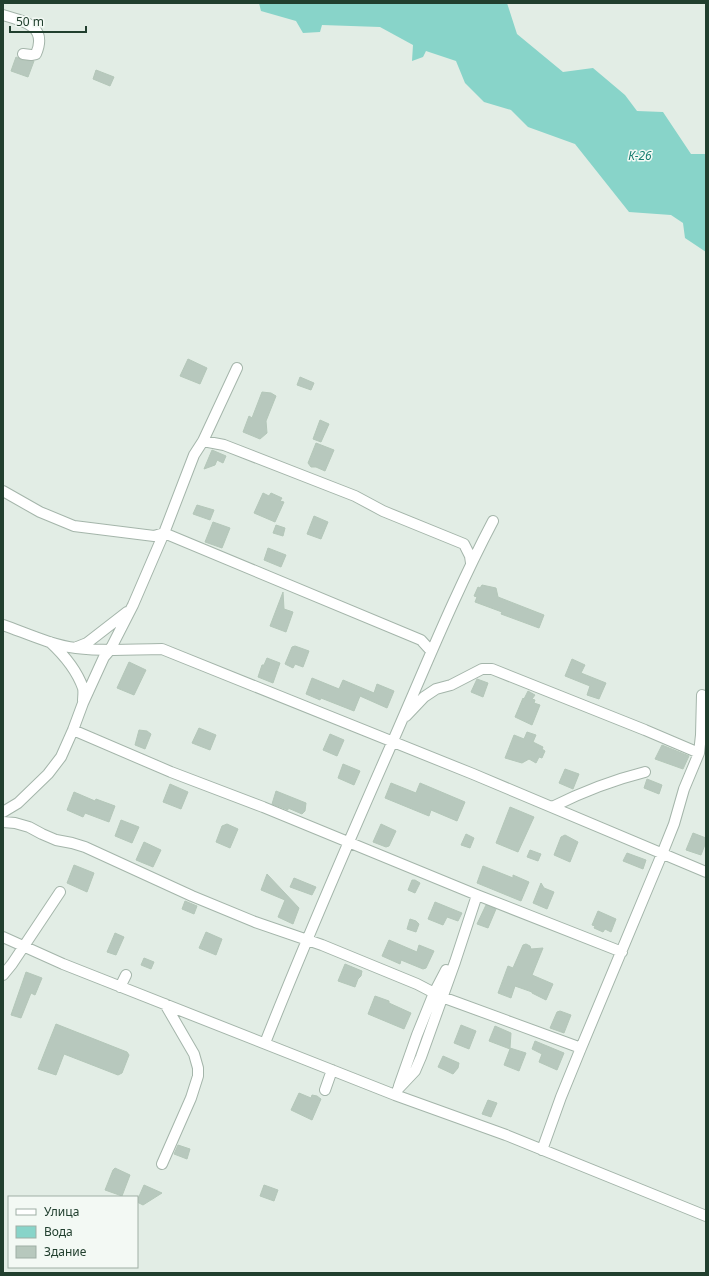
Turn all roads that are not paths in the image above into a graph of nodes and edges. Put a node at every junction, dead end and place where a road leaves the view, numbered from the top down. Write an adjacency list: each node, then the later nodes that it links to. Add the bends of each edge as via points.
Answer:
1 (3, 15): 2 (street, via 33,25 38,33 40,46 36,54)
2 (24, 54)
3 (237, 368): 4 (street)
4 (203, 441): 7 (street, via 194,455); 8 (street, via 224,445 355,496 383,511 464,544)
5 (3, 492): 7 (street, via 40,512 74,526 154,536)
6 (493, 521): 8 (street)
7 (164, 533): 9 (street); 14 (street, via 421,640)
8 (471, 563): 14 (street)
9 (130, 610): 12 (street, via 87,643); 13 (street)
10 (3, 625): 11 (street)
11 (49, 641): 12 (street); 16 (street, via 76,674 84,690)
12 (75, 648): 13 (street)
13 (110, 650): 16 (street, via 104,657); 19 (street, via 162,649)
14 (431, 651): 17 (street)
15 (702, 695): 20 (street)
16 (83, 703): 18 (street)
17 (401, 722): 19 (street); 20 (street, via 424,697 436,690 482,669 492,669)
18 (73, 730): 23 (street, via 61,757 48,774 18,803); 25 (street)
19 (393, 742): 22 (street); 25 (street)
20 (699, 753): 26 (street)
21 (645, 772): 22 (street, via 593,788)
22 (552, 807): 26 (street)
23 (3, 812)
24 (3, 822): 31 (street, via 29,826 56,840 85,847 192,896)
25 (348, 843): 29 (street); 31 (street)
26 (662, 854): 27 (street); 33 (street)
27 (706, 872)
28 (60, 892): 32 (street)
29 (477, 895): 33 (street); 37 (street, via 460,947)
30 (3, 937): 32 (street)
31 (306, 939): 37 (street); 39 (street)
32 (24, 947): 34 (street); 36 (street)
33 (622, 952): 40 (street)
34 (3, 975)
35 (126, 975): 36 (street)
36 (120, 987): 38 (street)
37 (438, 995): 40 (street); 43 (street, via 415,1071)
38 (165, 1004): 39 (street); 45 (street, via 194,1054 198,1076)
39 (265, 1043): 41 (street)
40 (581, 1048): 44 (street)
41 (332, 1070): 42 (street); 43 (street)
42 (325, 1090)
43 (397, 1092): 44 (street)
44 (542, 1150): 46 (street)
45 (162, 1164)
46 (706, 1216)

